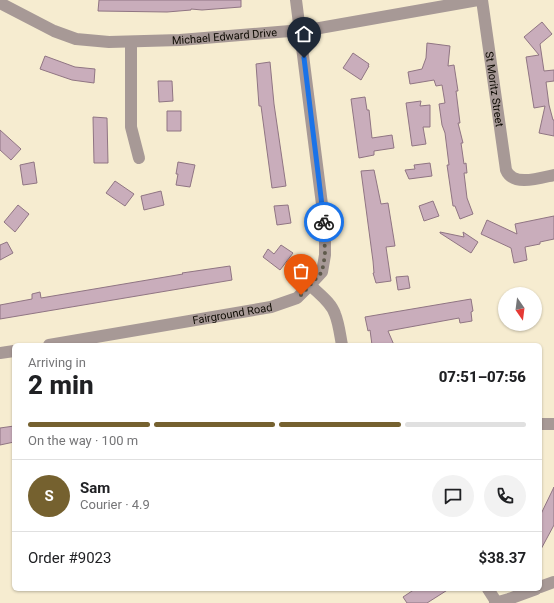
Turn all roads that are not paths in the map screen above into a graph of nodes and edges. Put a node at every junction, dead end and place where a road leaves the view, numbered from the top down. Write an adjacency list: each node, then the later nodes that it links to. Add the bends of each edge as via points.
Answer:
1 (296, 0): 5 (street, Fairground Road)
2 (478, 0): 5 (street, Michael Edward Drive)
3 (482, 0): 8 (street, St Moritz Street, via 506,170 510,177 523,180)
4 (0, 3): 6 (street, Michael Edward Drive, via 54,31 76,39)
5 (299, 29): 6 (street, Michael Edward Drive); 9 (street, Fairground Road, via 322,198 325,241 322,272)
6 (131, 42): 7 (street, via 131,127)
7 (139, 158)
8 (554, 175)
9 (310, 285): 10 (street, Fairground Road, via 297,298 271,308); 11 (street, via 335,312)
10 (62, 343)
11 (342, 343)
12 (12, 351): 13 (street)
13 (0, 353)
14 (542, 424): 15 (street)
15 (554, 424)
16 (554, 582): 17 (street)
17 (542, 586)
18 (489, 591): 20 (street)
19 (531, 591): 20 (street)
20 (496, 603)

